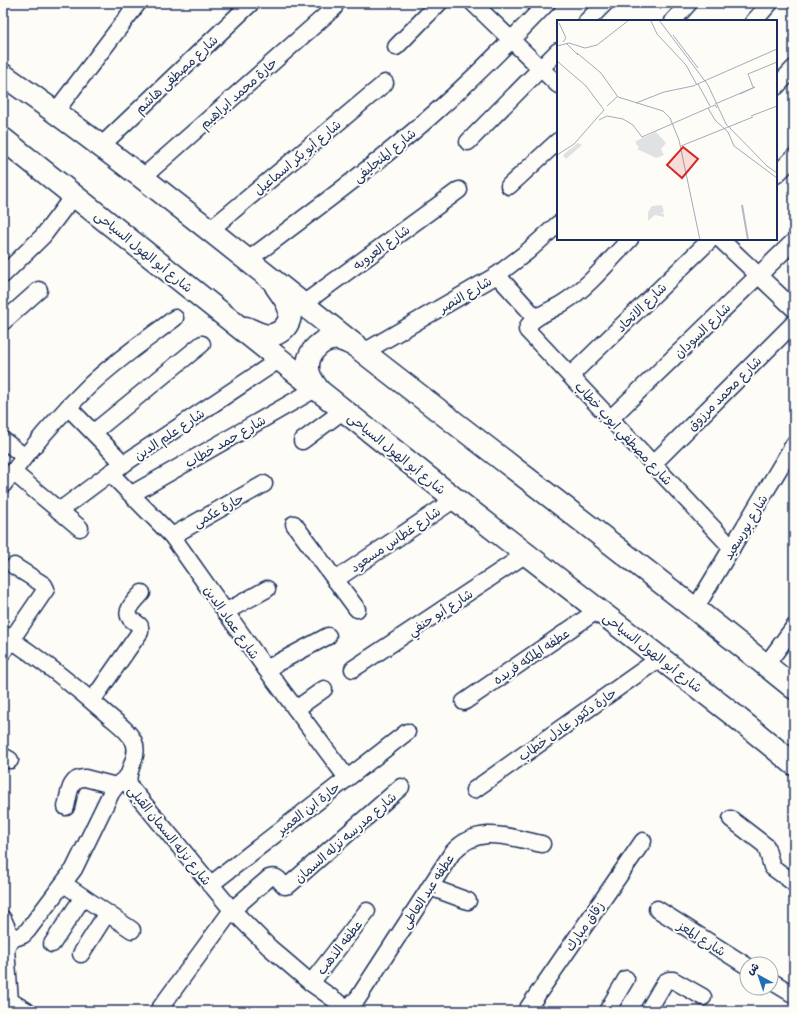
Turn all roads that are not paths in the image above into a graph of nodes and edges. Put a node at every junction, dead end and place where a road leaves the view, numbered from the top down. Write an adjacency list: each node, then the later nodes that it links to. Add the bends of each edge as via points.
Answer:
1 (138, 3): 22 (street)
2 (251, 3): 26 (street, شارع مصطفى هاشم)
3 (439, 3): 14 (street)
4 (473, 3): 13 (street)
5 (547, 3): 13 (street, شارع المنجليفى)
6 (605, 3): 10 (street)
7 (689, 3): 11 (street)
8 (770, 3): 12 (street)
9 (334, 8): 29 (street, حارة محمد ابراهيم)
10 (588, 20)
11 (674, 20)
12 (755, 20)
13 (512, 41): 17 (street); 39 (street, شارع المنجليفى, via 429,118 363,173)
14 (396, 47)
15 (557, 52): 17 (street)
16 (794, 68): 21 (street)
17 (540, 69): 20 (street); 24 (street)
18 (3, 75): 22 (main road)
19 (385, 83): 34 (street, شارع أبو بكر اسماعيل)
20 (557, 84)
21 (777, 86)
22 (56, 111): 26 (main road)
23 (3, 139): 32 (main road, شارع أبو الهول السياحى)
24 (468, 142)
25 (557, 142): 30 (street)
26 (100, 146): 29 (main road)
27 (794, 157): 28 (street)
28 (777, 174)
29 (142, 178): 34 (main road)
30 (509, 186)
31 (460, 190): 45 (street, شارع العروبه)
32 (74, 196): 40 (street, via 43,236); 51 (main road, شارع أبو الهول السياحى)
33 (557, 225): 41 (street, شارع النصر)
34 (210, 230): 39 (main road)
35 (629, 240): 48 (street, via 584,288)
36 (711, 240): 55 (street, شارع الاتحاد)
37 (721, 240): 42 (street)
38 (794, 242): 42 (street, شارع السودان)
39 (248, 260): 43 (main road)
40 (3, 275)
41 (497, 275): 48 (street); 53 (street, شارع النصر)
42 (758, 275): 46 (street); 59 (street, شارع السودان)
43 (272, 280): 45 (main road); 51 (main road, via 289,308 287,326 272,335 263,335)
44 (39, 290): 49 (street)
45 (303, 304): 53 (main road)
46 (794, 309)
47 (175, 318): 57 (street, via 107,370)
48 (536, 318): 55 (street, شارع مصطفي ايوب خطاب, via 528,325 528,330)
49 (3, 322)
50 (794, 323): 66 (street, شارع محمد مرزوق)
51 (235, 324): 54 (main road, شارع أبو الهول السياحى)
52 (202, 344): 60 (street)
53 (359, 349): 56 (main road, via 339,339 321,343 314,349 309,358 308,368); 84 (main road)
54 (280, 360): 56 (main road, شارع أبو الهول السياحى); 65 (street, شارع علم الدين)
55 (571, 376): 59 (street, شارع مصطفي ايوب خطاب)
56 (317, 388): 58 (main road, شارع أبو الهول السياحى); 71 (street, شارع حمد خطاب)
57 (68, 407): 60 (street); 64 (street)
58 (344, 410): 62 (street); 72 (main road, شارع أبو الهول السياحى)
59 (611, 418): 66 (street, شارع مصطفي ايوب خطاب)
60 (94, 432): 65 (street)
61 (3, 440): 64 (street)
62 (302, 441)
63 (794, 444): 77 (street, شارع بورسعيد)
64 (24, 456): 67 (street)
65 (124, 464): 68 (street, شارع علم الدين)
66 (653, 464): 77 (street, شارع مصطفي ايوب خطاب)
67 (13, 472): 70 (street); 73 (street)
68 (110, 473): 71 (street, شارع عماد الدين); 73 (street, شارع علم الدين)
69 (264, 484): 76 (street, حارة عكمى)
70 (3, 485)
71 (132, 494): 76 (street, شارع عماد الدين)
72 (454, 499): 78 (main road, شارع أبو الهول السياحى); 80 (street, شارع غطاس مسعود)
73 (59, 510): 75 (street)
74 (294, 524): 80 (street)
75 (80, 528)
76 (172, 536): 86 (street, شارع عماد الدين)
77 (732, 548): 84 (street, شارع بورسعيد)
78 (526, 554): 85 (main road, شارع أبو الهول السياحى); 93 (street, شارع أبو حنفي)
79 (14, 566): 89 (street, via 44,585 46,589)
80 (336, 580): 83 (street)
81 (267, 589): 86 (street)
82 (142, 594): 96 (street, via 128,612 129,617 140,626 140,632)
83 (357, 609)
84 (695, 609): 91 (main road)
85 (598, 610): 90 (main road, شارع أبو الهول السياحى); 97 (street, عطفه الملكه فريده)
86 (225, 612): 92 (street, شارع عماد الدين)
87 (794, 627): 91 (street)
88 (328, 636): 92 (street)
89 (6, 642): 96 (street, شارع نزله السمان القبلى)
90 (660, 658): 100 (main road, شارع أبو الهول السياحى); 104 (street, حارة دكتور عادل خطاب)
91 (766, 665): 94 (main road)
92 (266, 669): 98 (street, شارع عماد الدين)
93 (353, 669)
94 (794, 688)
95 (324, 689): 98 (street)
96 (92, 701): 102 (street, شارع نزله السمان القبلى, via 134,742 136,752)
97 (464, 702)
98 (296, 709): 101 (street, شارع عماد الدين)
99 (407, 732): 101 (street, حارة ابن العمير)
100 (794, 764)
101 (347, 778): 111 (street, حارة ابن العمير)
102 (122, 781): 105 (street, via 85,778 75,780); 110 (street, via 107,801 74,870); 111 (street, شارع نزله السمان القبلى, via 128,784)
103 (401, 787): 116 (street, شارع مدرسه نزله السمان, via 289,885 285,886 276,877 269,878)
104 (474, 790)
105 (66, 807)
106 (731, 819): 109 (street, via 766,846 772,867)
107 (643, 841): 134 (street, زقاق مبارك)
108 (542, 844): 112 (street, عطفه عبد العاطى, via 489,834 472,837 452,853)
109 (794, 883)
110 (64, 884): 113 (street); 121 (street, via 26,933)
111 (210, 885): 116 (street, شارع نزله السمان القبلى)
112 (430, 887): 114 (street); 131 (street, عطفه عبد العاطى, via 362,993)
113 (83, 897): 118 (street); 122 (street)
114 (468, 901)
115 (657, 909): 124 (street, شارع المعز)
116 (232, 910): 126 (street, شارع نزله السمان القبلى); 133 (street)
117 (367, 911): 126 (street, عطفه الذهب)
118 (107, 912): 120 (street); 123 (street)
119 (3, 919): 121 (street)
120 (132, 930)
121 (12, 939): 130 (street, via 6,949)
122 (52, 944)
123 (80, 954)
124 (739, 961)
125 (626, 979): 135 (street)
126 (311, 983): 131 (street, شارع نزله السمان القبلى)
127 (779, 986): 128 (street)
128 (794, 995)
129 (703, 996): 136 (street, via 669,980 665,982)
130 (10, 1006): 132 (street)
131 (347, 1010)
132 (27, 1011)
133 (158, 1011)
134 (526, 1011)
135 (607, 1011)
136 (648, 1011)

